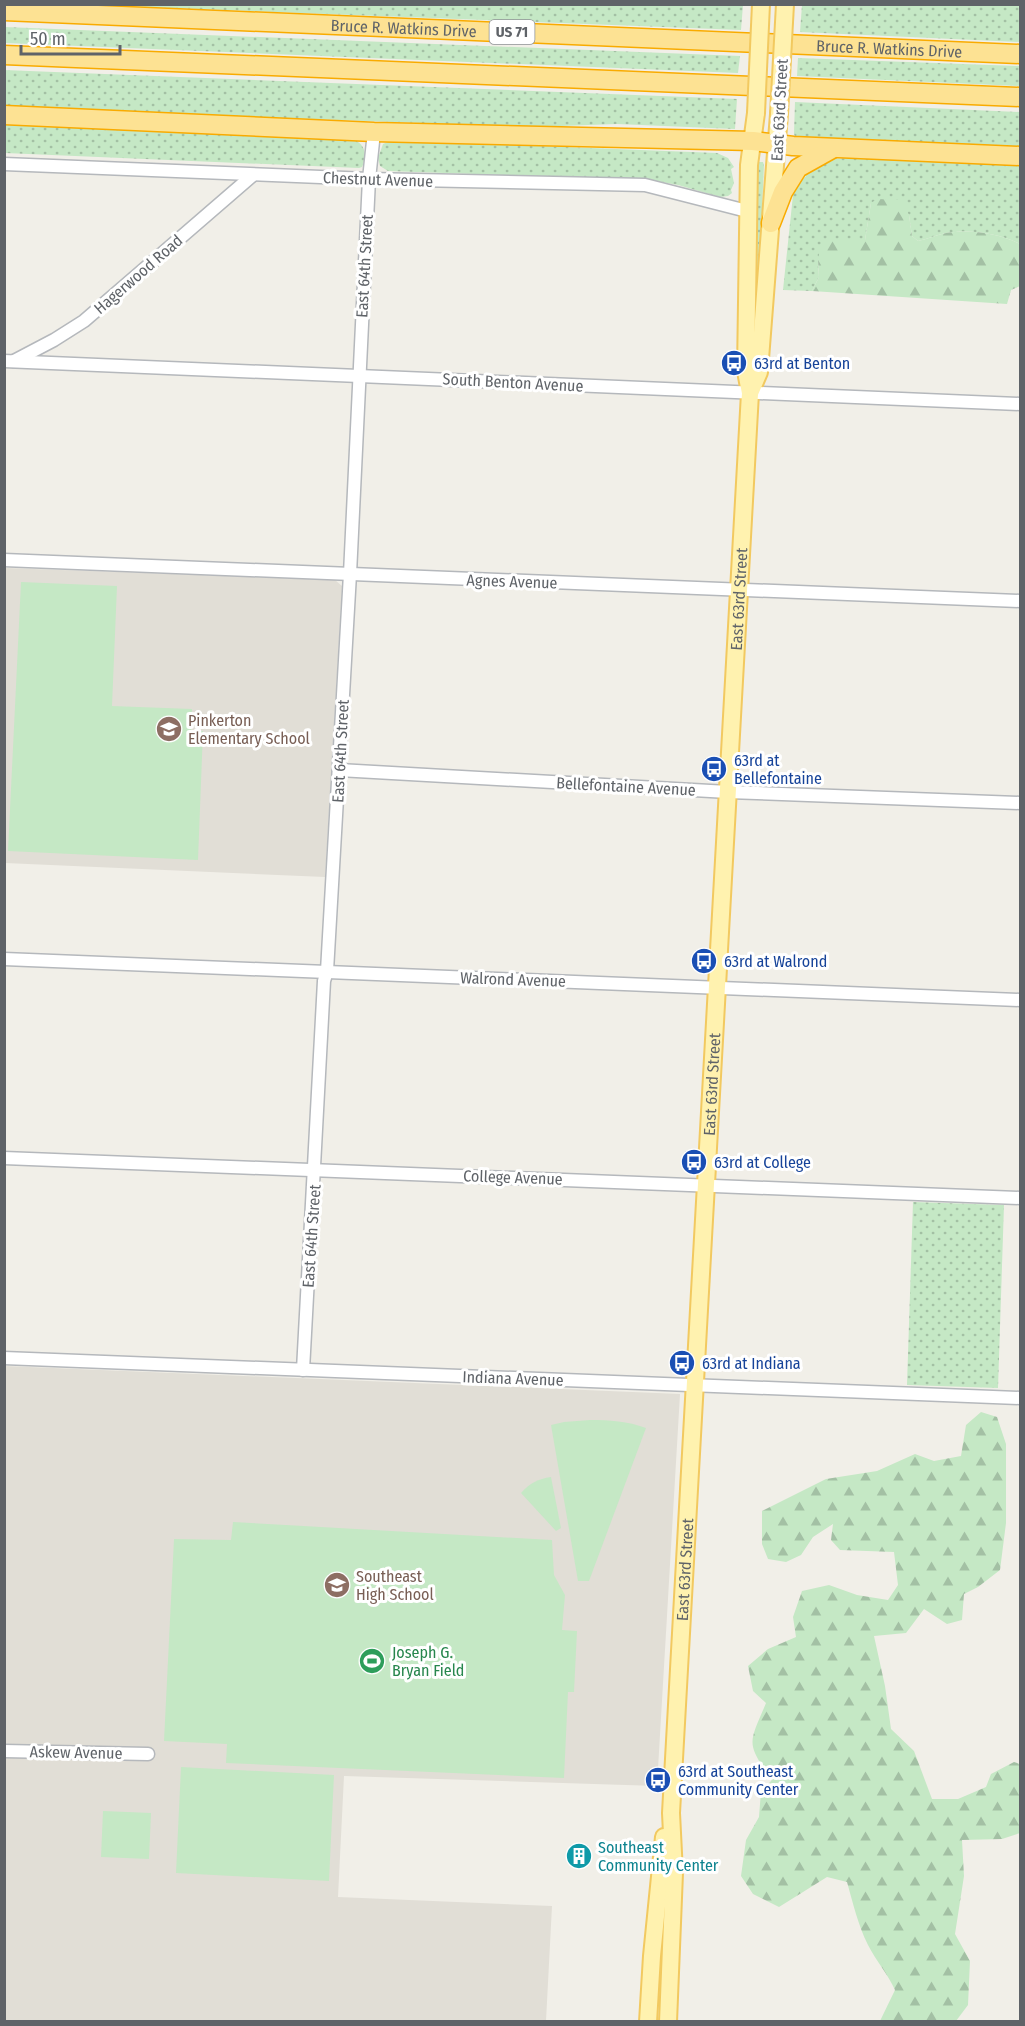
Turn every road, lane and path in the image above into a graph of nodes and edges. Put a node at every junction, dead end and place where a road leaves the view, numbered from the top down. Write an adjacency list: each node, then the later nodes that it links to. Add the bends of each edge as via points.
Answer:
1 (761, 4): 9 (main road, East 63rd Street, bridge)
2 (785, 4): 10 (main road, East 63rd Street, bridge)
3 (4, 11): 4 (highway, Bruce R. Watkins Drive / US 71)
4 (1020, 54)
5 (4, 55): 6 (highway)
6 (1020, 97)
7 (4, 115): 8 (highway)
8 (374, 132): 9 (highway); 15 (street, East 64th Street)
9 (753, 141): 10 (highway); 16 (main road, East 63rd Street)
10 (777, 145): 11 (highway); 17 (main road, East 63rd Street)
11 (833, 148): 12 (highway); 17 (highway, via 798,168)
12 (1020, 156)
13 (4, 164): 14 (street, Chestnut Avenue)
14 (254, 175): 15 (street, Chestnut Avenue); 18 (street, Hagerwood Road, via 84,321)
15 (369, 179): 16 (street, Chestnut Avenue, via 645,185); 19 (street, East 64th Street)
16 (747, 211): 20 (main road, East 63rd Street, via 746,371)
17 (771, 223): 20 (main road, East 63rd Street, via 759,372)
18 (9, 361): 19 (street, South Benton Avenue)
19 (358, 375): 20 (street, South Benton Avenue); 23 (street, East 64th Street)
20 (750, 393): 21 (street, South Benton Avenue); 24 (main road, East 63rd Street)
21 (1020, 404)
22 (4, 560): 23 (street, Agnes Avenue)
23 (350, 574): 24 (street, Agnes Avenue); 26 (street, East 64th Street)
24 (739, 591): 25 (street, Agnes Avenue); 27 (main road, East 63rd Street)
25 (1020, 602)
26 (339, 770): 27 (street, Bellefontaine Avenue); 30 (street, East 64th Street)
27 (728, 792): 28 (street, Bellefontaine Avenue); 31 (main road, East 63rd Street)
28 (1020, 803)
29 (4, 959): 30 (street, Walrond Avenue)
30 (327, 971): 31 (street, Walrond Avenue); 34 (street, East 64th Street)
31 (716, 987): 32 (street, Walrond Avenue); 35 (main road, East 63rd Street)
32 (1020, 1000)
33 (4, 1158): 34 (street, College Avenue)
34 (315, 1169): 35 (street, College Avenue); 38 (street, East 64th Street)
35 (705, 1185): 36 (street, College Avenue); 39 (main road, East 63rd Street)
36 (1020, 1198)
37 (4, 1358): 38 (street, Indiana Avenue)
38 (303, 1370): 39 (street, Indiana Avenue)
39 (694, 1385): 40 (street, Indiana Avenue); 43 (main road, East 63rd Street)
40 (1020, 1398)
41 (4, 1751): 42 (street, Askew Avenue)
42 (148, 1754)
43 (671, 1813): 44 (main road, East 63rd Street, via 664,1838); 45 (main road, East 63rd Street, via 674,1873)
44 (648, 2022)
45 (668, 2022)

